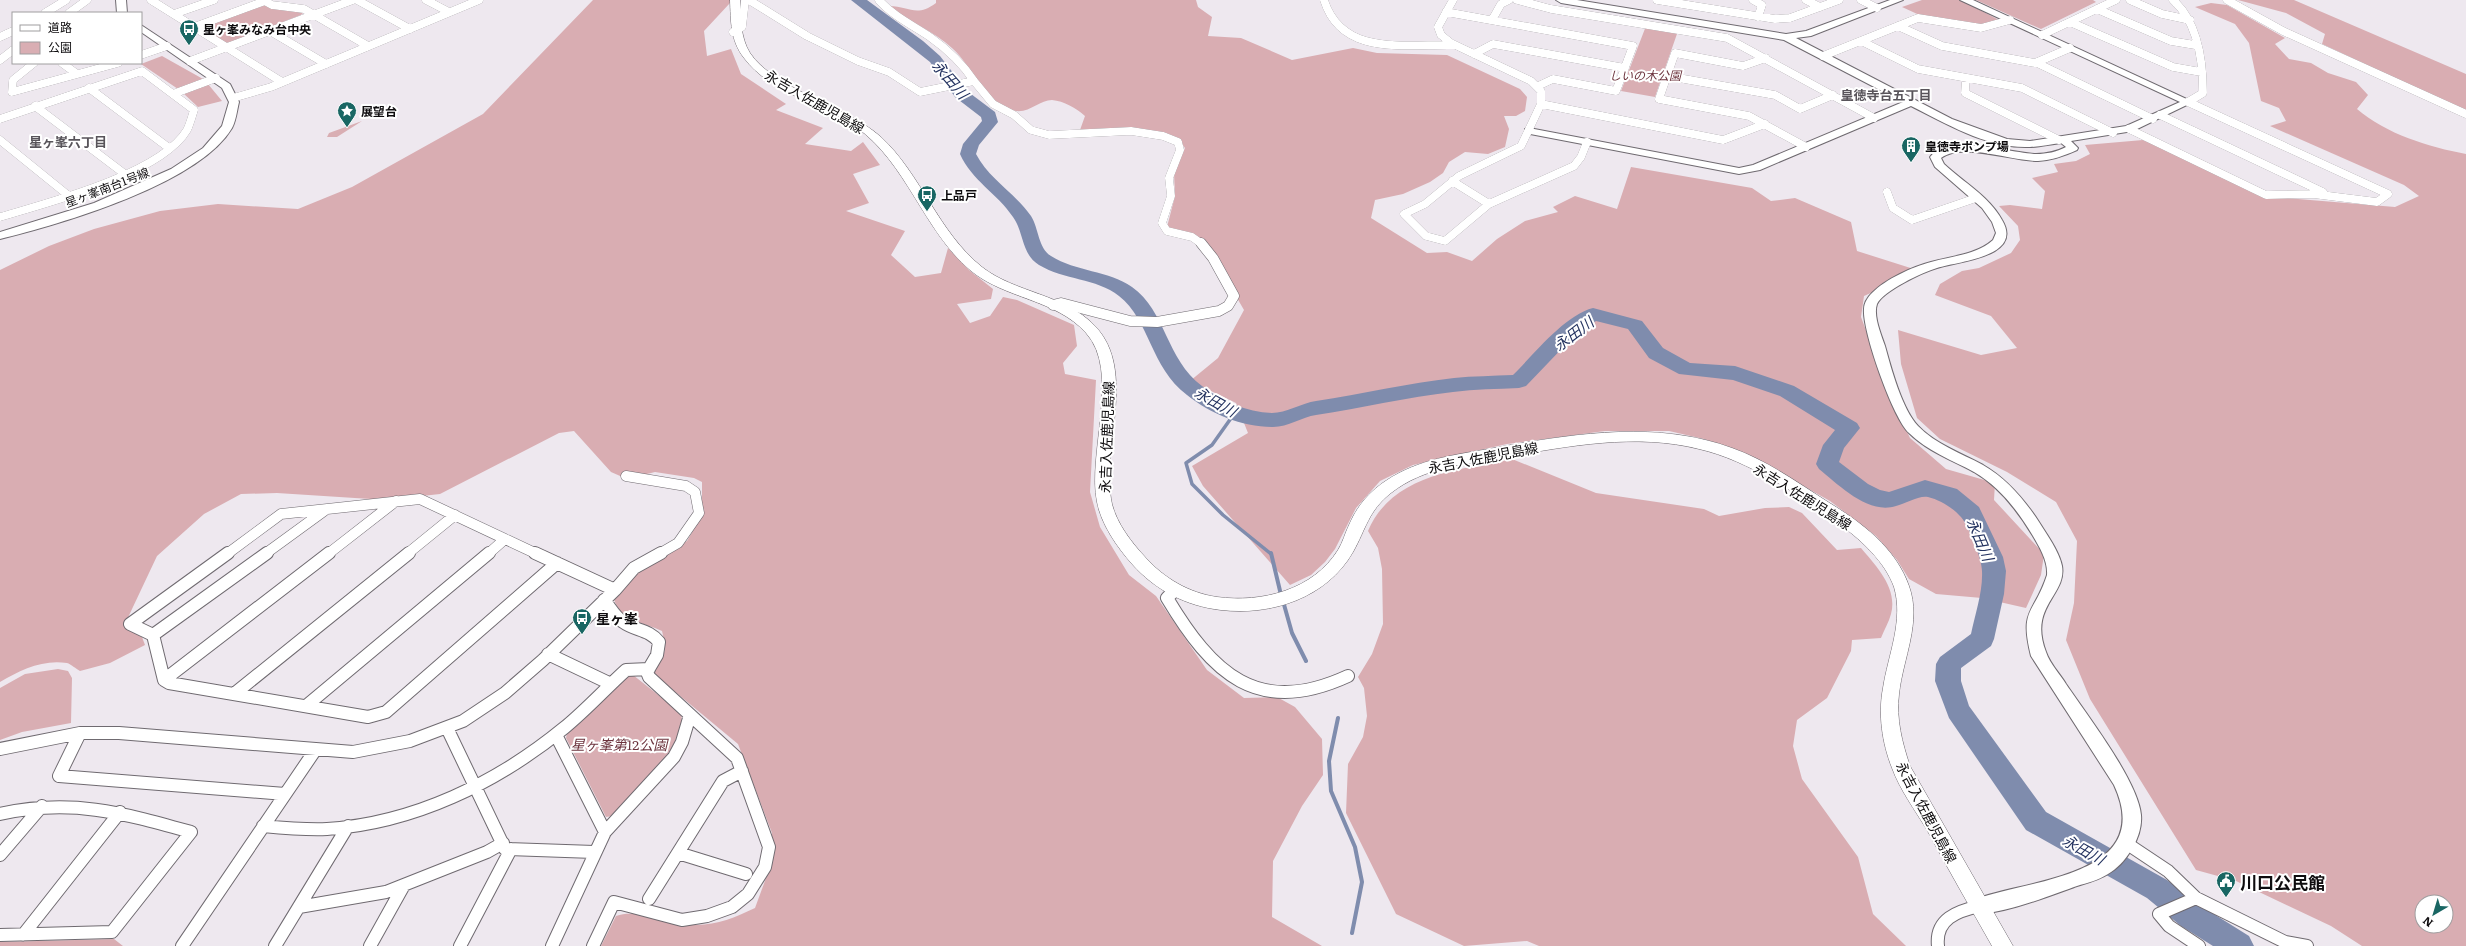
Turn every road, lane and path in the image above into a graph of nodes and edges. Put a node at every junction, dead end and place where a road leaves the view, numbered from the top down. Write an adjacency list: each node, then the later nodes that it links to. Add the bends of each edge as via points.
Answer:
1 (66, 0): 33 (street)
2 (86, 0): 34 (street)
3 (121, 0): 35 (street)
4 (214, 0): 38 (street)
5 (353, 0): 39 (street)
6 (357, 0): 48 (street)
7 (426, 0): 36 (street)
8 (479, 0): 36 (street)
9 (734, 0): 51 (main road)
10 (749, 0): 51 (street, via 745,1 742,27); 81 (street, via 807,36 858,61 889,72 920,92)
11 (879, 0): 81 (street, via 908,24 950,51 963,65)
12 (1324, 0): 56 (street, via 1328,14 1346,34 1356,39 1371,42)
13 (1453, 0): 37 (street)
14 (1508, 0): 41 (street, via 1501,4)
15 (1517, 0): 66 (street, via 1551,9 1727,38)
16 (1561, 0): 54 (street)
17 (1657, 0): 40 (street)
18 (1753, 0): 40 (street, via 1762,5)
19 (1806, 0): 30 (street)
20 (1839, 0): 30 (street)
21 (1861, 0): 31 (street)
22 (1898, 0): 31 (street)
23 (1966, 0): 42 (street)
24 (2116, 0): 32 (street)
25 (2130, 0): 43 (street, via 2168,16)
26 (2173, 0): 43 (street, via 2183,8)
27 (2227, 0): 91 (street, via 2283,31)
28 (155, 1): 38 (street)
29 (264, 1): 39 (street, via 272,5 304,9); 46 (street)
30 (1820, 7): 40 (street, via 1784,19)
31 (1877, 8): 54 (street, via 1808,34)
32 (2097, 9): 44 (street); 57 (street, via 2171,41)
33 (47, 12)
34 (70, 12)
35 (122, 12)
36 (449, 12): 48 (street)
37 (1446, 12): 41 (street); 56 (street, via 1438,29 1444,38)
38 (174, 14): 46 (street)
39 (313, 14): 50 (street); 59 (street)
40 (1758, 17)
41 (1492, 20): 74 (street, via 1633,46)
42 (2010, 20): 45 (street, via 1981,28 1918,18); 52 (street)
43 (2190, 20): 57 (street)
44 (2070, 22): 52 (street); 75 (street, via 2173,67)
45 (1898, 26): 55 (street); 69 (street, via 1948,48)
46 (194, 27): 60 (street)
47 (142, 29): 58 (street)
48 (410, 29): 59 (street)
49 (12, 31): 53 (street)
50 (270, 31): 60 (street); 73 (street)
51 (733, 32): 114 (main road, 永吉入佐鹿児島線, via 748,58 762,72 784,86 850,118 880,142 955,247 974,268 1006,286)
52 (2042, 35): 61 (street)
53 (0, 37)
54 (1786, 37): 65 (street)
55 (1861, 41): 65 (street); 79 (street, via 1918,68)
56 (1455, 45): 63 (street)
57 (2195, 45): 75 (street)
58 (167, 46): 64 (street); 68 (street)
59 (368, 46): 73 (street)
60 (226, 48): 68 (street); 80 (street)
61 (2070, 48): 69 (street); 88 (street)
62 (12, 51): 67 (street)
63 (1474, 54): 74 (street, via 1493,44); 82 (street)
64 (142, 55)
65 (1823, 56): 87 (street)
66 (1766, 58): 77 (street, via 1743,66 1675,53); 85 (street)
67 (0, 60)
68 (190, 61): 78 (street)
69 (2037, 63): 92 (street)
70 (33, 64): 76 (street, via 13,80 12,92)
71 (63, 64): 76 (street)
72 (114, 64): 76 (street)
73 (326, 64): 80 (street)
74 (1625, 68): 82 (street, via 1616,91 1553,79)
75 (2201, 72): 88 (street, via 2203,93)
76 (77, 74)
77 (1667, 76): 85 (street, via 1775,96 1800,109); 95 (street, via 1659,99 1749,116)
78 (216, 78): 84 (street); 86 (street, via 226,86)
79 (1966, 78): 98 (street, via 2022,88); 100 (street, via 1965,93)
80 (282, 82): 86 (street)
81 (972, 82): 114 (street, via 988,100 1039,133 1049,135 1131,131 1150,133 1178,142 1180,150 1169,178 1171,196 1162,223 1164,228 1174,234 1186,235 1206,248 1234,296 1228,306 1219,311 1157,322 1130,321 1061,303)
82 (1538, 86): 89 (street)
83 (89, 88): 84 (street, via 142,72); 90 (street); 103 (street)
84 (172, 94): 103 (street, via 194,110 194,116 190,126)
85 (1833, 95): 93 (street)
86 (233, 98): 113 (street, 星ヶ峯南台1号線, via 232,116 218,138 177,171 102,205)
87 (1911, 102): 93 (street); 100 (street, via 1960,126 2006,142 2030,144)
88 (2188, 102): 92 (street); 108 (street, via 2388,194 2377,202)
89 (1541, 104): 95 (street, via 1723,140); 97 (street)
90 (36, 106): 94 (street); 104 (street)
91 (2466, 114)
92 (2156, 117): 96 (street); 108 (street)
93 (1874, 118): 102 (street)
94 (0, 119)
95 (1765, 124): 102 (street)
96 (2129, 129): 98 (street); 108 (street, via 2266,195)
97 (1529, 131): 101 (street); 105 (street, via 1521,146 1461,174)
98 (2113, 133): 100 (street)
99 (0, 140): 107 (street)
100 (2061, 140): 109 (street, via 2073,148 2061,154 2038,158 2013,157 1955,147 1939,152 1936,157 1939,165)
101 (1587, 142): 102 (street, via 1739,171 1756,168); 110 (street, via 1574,166)
102 (1806, 147)
103 (169, 148): 104 (street)
104 (126, 175): 107 (street)
105 (1452, 181): 110 (street); 110 (street, via 1424,204 1404,214 1426,236 1445,241)
106 (1887, 192): 109 (street, via 1893,208 1912,220)
107 (69, 196): 112 (street)
108 (2332, 196)
109 (1976, 198): 147 (street, via 1990,209 1999,223 2002,233 2000,241 1988,252 1930,265 1876,296 1870,311 1882,359 1909,425 1932,444 1987,474 2003,486 2030,521 2054,561 2056,571 2053,581 2034,619 2038,656 2120,780 2129,799 2133,818)
110 (1489, 204)
111 (0, 209): 112 (street)
112 (3, 216)
113 (0, 236)
114 (1053, 306): 122 (main road, 永吉入佐鹿児島線, via 1090,328 1097,335 1107,357 1108,393 1102,482 1104,502 1110,517 1121,538 1144,568 1158,581)
115 (626, 476): 121 (street, via 686,486 695,492 699,513 678,543 634,568)
116 (396, 502): 117 (street); 118 (street, via 420,499); 128 (street)
117 (325, 510): 124 (street); 124 (street, via 281,514 130,624)
118 (456, 515): 119 (street); 130 (street)
119 (505, 539): 120 (street); 131 (street)
120 (557, 563): 121 (street); 131 (street, via 386,712 368,717)
121 (616, 590): 123 (street)
122 (1182, 593): 127 (street, via 1167,598 1195,643 1233,680 1255,689 1287,692 1324,688); 156 (main road, 永吉入佐鹿児島線, via 1210,602 1237,605 1284,598 1316,582 1329,572 1348,547 1360,516 1380,492 1403,477 1440,463 1555,443 1630,435 1690,442 1757,466 1859,531 1892,567 1901,586 1906,610 1890,690 1892,740 1901,768)
123 (604, 600): 125 (street); 126 (street, via 626,624 647,630 659,642 657,656)
124 (153, 635): 128 (street)
125 (548, 654): 129 (street); 133 (street, via 511,688 483,709)
126 (649, 669): 129 (street, via 626,670); 132 (street, via 649,677)
127 (1348, 676)
128 (164, 680): 130 (street)
129 (611, 684): 135 (street)
130 (234, 694): 131 (street)
131 (306, 706)
132 (690, 715): 138 (street, via 737,758); 146 (street, via 682,742 674,757)
133 (447, 728): 136 (street, via 417,740 383,748 353,752); 139 (street)
134 (80, 733): 136 (street, via 119,732); 137 (street); 140 (street, via 58,776)
135 (556, 735): 139 (street, via 508,770); 146 (street)
136 (316, 748): 140 (street)
137 (0, 749)
138 (742, 770): 150 (street, via 724,781); 166 (street, via 768,847 760,878 748,894 732,907 708,916 682,920 614,902)
139 (476, 787): 145 (street, via 443,802 379,821); 148 (street)
140 (285, 794): 144 (street)
141 (42, 806): 142 (street, via 84,805); 143 (street); 151 (street)
142 (120, 812): 159 (street); 159 (street, via 191,832 112,932)
143 (0, 814)
144 (263, 826): 145 (street, via 308,829); 161 (street)
145 (348, 826): 157 (street)
146 (605, 832): 149 (street)
147 (2126, 843): 155 (street, via 2168,871); 156 (street, via 2115,858 2101,869 2017,898)
148 (507, 846): 149 (street); 153 (street); 164 (street)
149 (594, 852): 165 (street)
150 (678, 853): 152 (street); 154 (street)
151 (0, 855)
152 (746, 874)
153 (404, 885): 157 (street, via 386,892); 163 (street)
154 (649, 899)
155 (2191, 901): 160 (street); 169 (street, via 2159,914 2169,926)
156 (1980, 906): 167 (street, via 1962,910 1944,922 1938,931); 168 (main road, 永吉入佐鹿児島線)
157 (298, 907): 162 (street)
158 (0, 935): 159 (street)
159 (23, 935)
160 (2287, 944): 170 (street)
161 (182, 946)
162 (275, 946)
163 (370, 946)
164 (460, 946)
165 (552, 946)
166 (593, 946)
167 (1938, 946)
168 (2003, 946)
169 (2199, 946)
170 (2307, 946)

